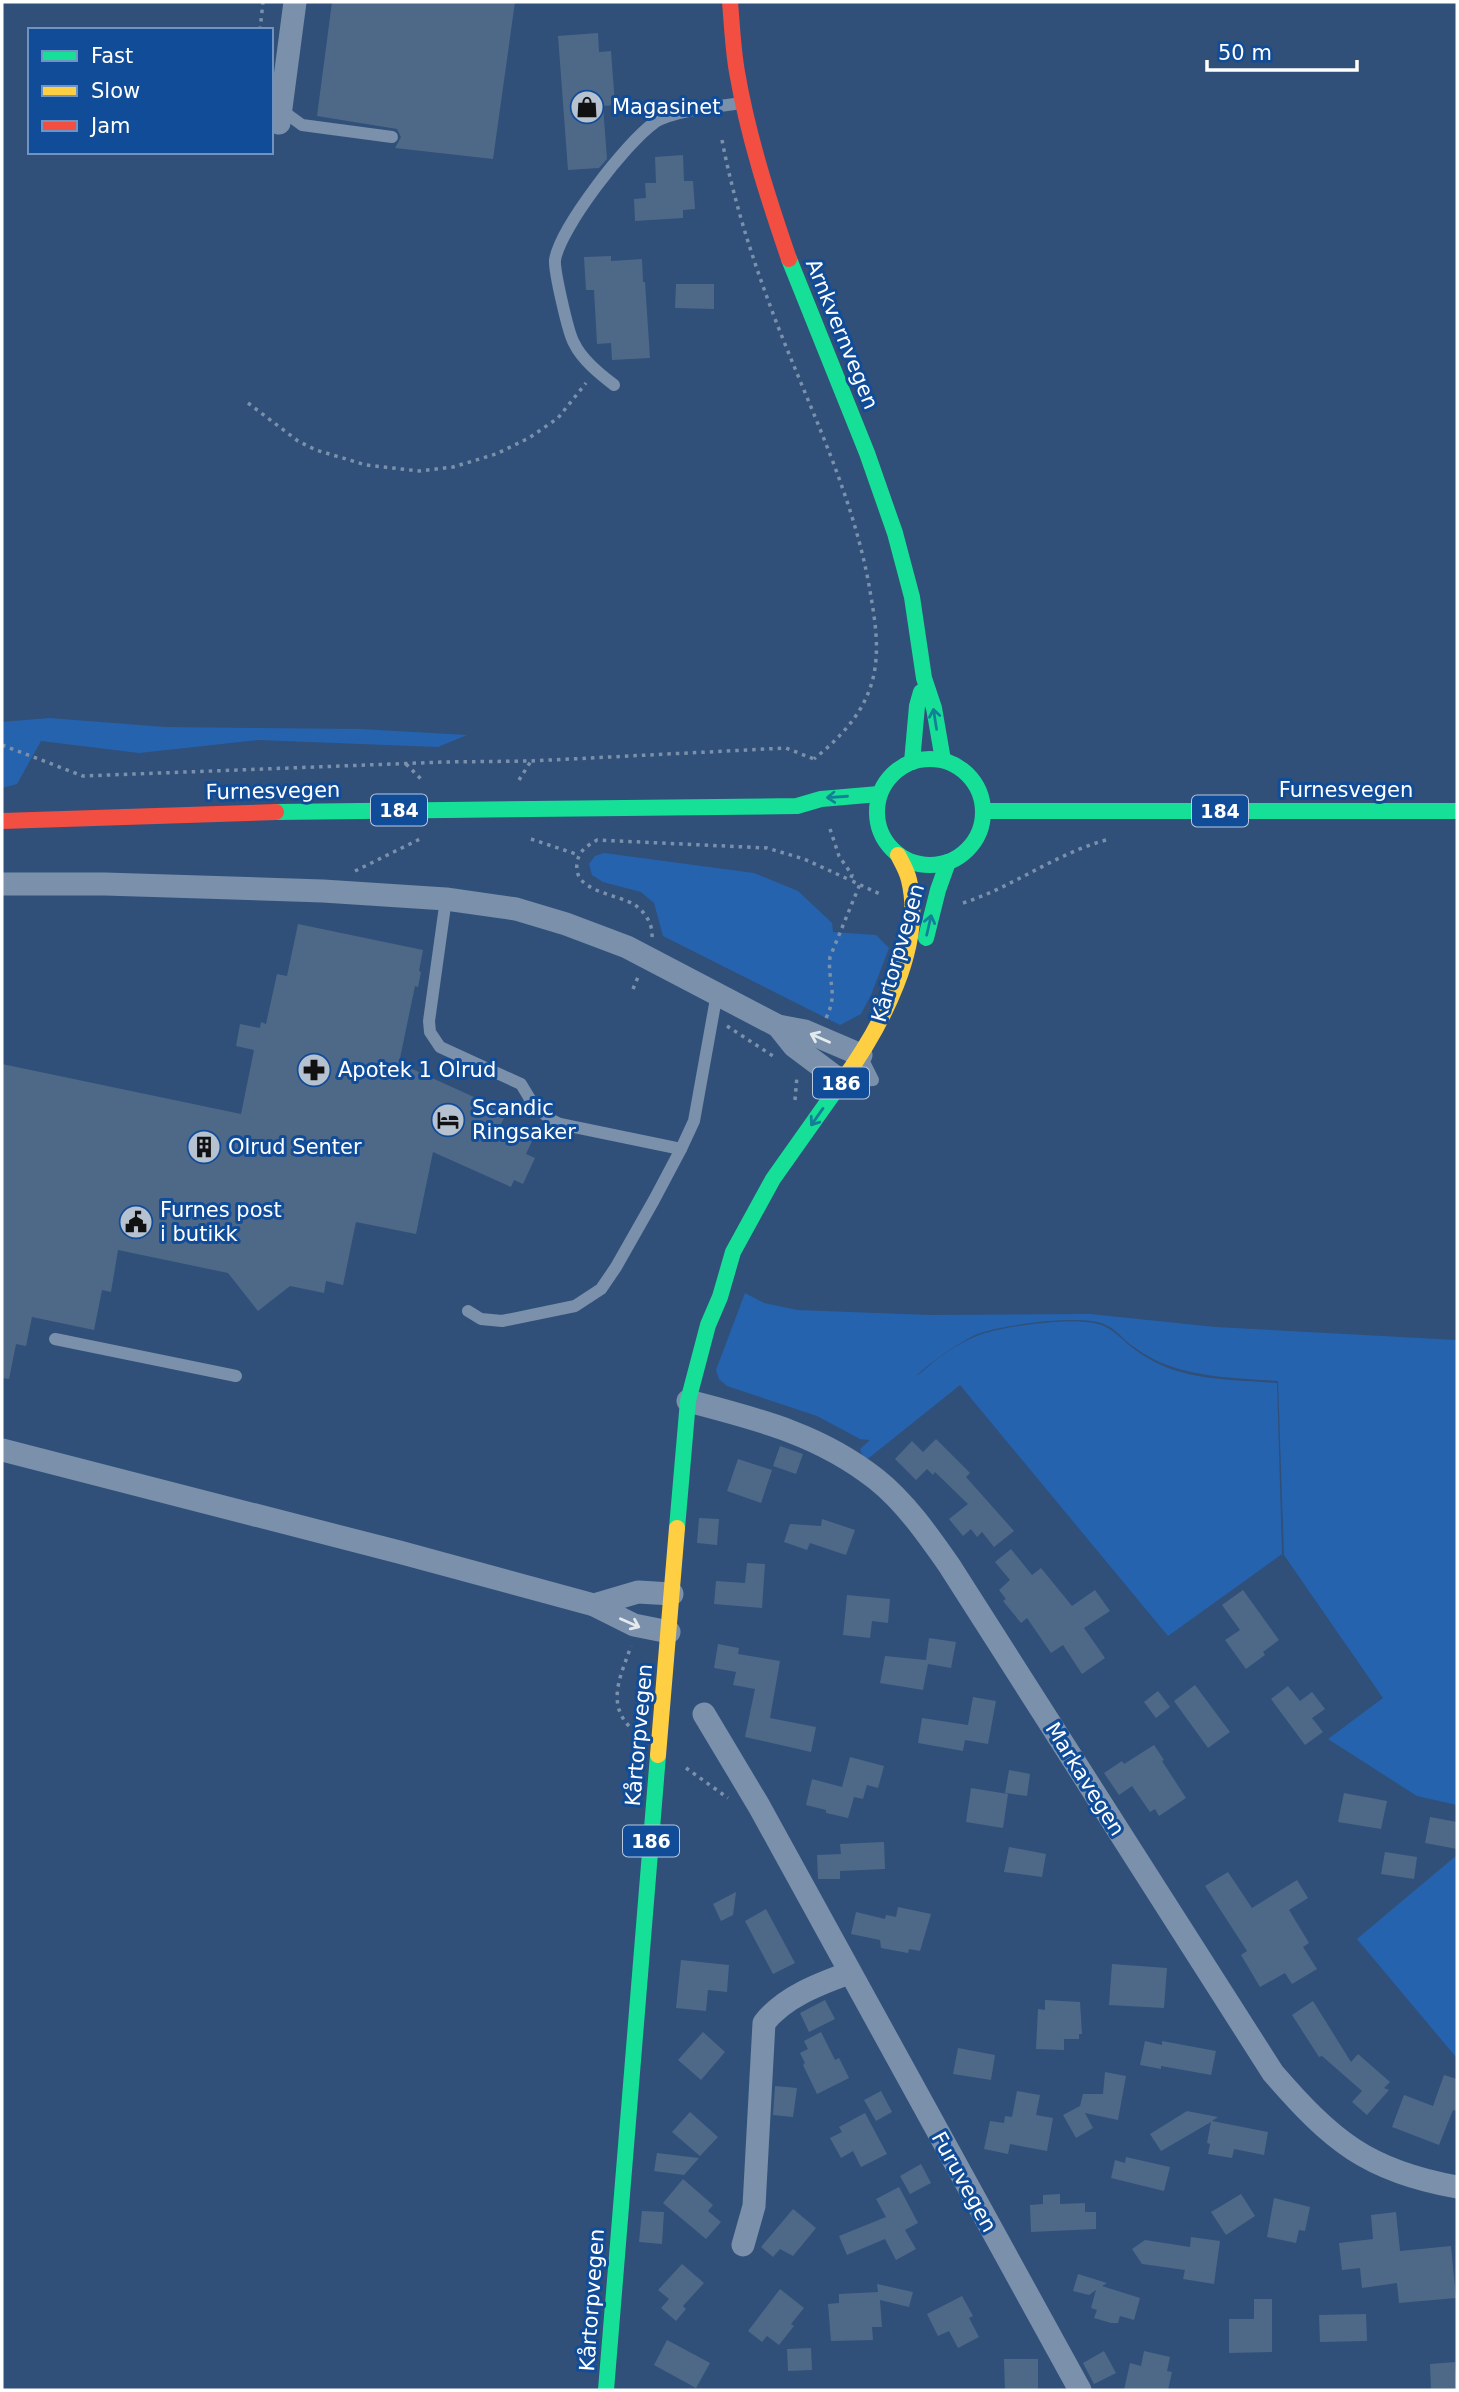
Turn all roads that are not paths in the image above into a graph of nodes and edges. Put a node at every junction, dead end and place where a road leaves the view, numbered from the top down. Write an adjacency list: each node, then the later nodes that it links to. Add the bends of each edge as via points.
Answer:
1 (295, 2): 4 (street)
2 (730, 2): 3 (main road, Arnkvernvegen)
3 (741, 103): 6 (lane, via 655,122 621,155 564,234 555,262 574,343); 7 (main road, Arnkvernvegen, via 773,217 891,520 913,601)
4 (277, 113): 5 (lane, via 302,125)
5 (392, 137)
6 (614, 385)
7 (924, 679): 8 (main road, one-way to 7); 9 (main road)
8 (943, 760): 9 (main road); 12 (main road, via 971,779)
9 (912, 762): 10 (main road, via 892,774)
10 (879, 794): 11 (main road, Furnesvegen / 184, one-way to 11, via 821,799); 17 (main road)
11 (797, 807): 15 (main road, Furnesvegen / 184, via 235,811); 16 (main road, Furnesvegen / 184)
12 (983, 811): 13 (main road, Furnesvegen / 184); 19 (main road, via 977,836 960,856)
13 (1457, 811)
14 (856, 820): 17 (main road)
15 (2, 821)
16 (826, 822)
17 (877, 823): 18 (main road)
18 (898, 855): 19 (main road, via 922,865); 25 (main road, Kårtorpvegen / 186, via 912,895 909,943 892,997)
19 (948, 862): 22 (main road, Kårtorpvegen, one-way to 19)
20 (2, 884): 21 (street, via 239,887)
21 (446, 899): 23 (street, via 516,909 566,924 646,956); 30 (lane, via 429,1021 440,1047 521,1084 533,1104 560,1124)
22 (919, 968)
23 (717, 993): 24 (street); 30 (lane, via 694,1121)
24 (778, 1026): 25 (street, one-way to 24, via 805,1031); 28 (street, via 794,1045)
25 (861, 1055): 27 (lane); 28 (main road, Kårtorpvegen / 186)
26 (885, 1058): 27 (main road, 186)
27 (873, 1080): 28 (lane); 29 (main road, 186)
28 (842, 1082): 32 (main road, Kårtorpvegen / 186, one-way to 32, via 754,1212 733,1252)
29 (858, 1101)
30 (681, 1149): 33 (lane, via 616,1267 590,1298 575,1306 502,1321 481,1319)
31 (747, 1259): 32 (main road, Kårtorpvegen / 186)
32 (720, 1297): 36 (main road, Kårtorpvegen / 186)
33 (468, 1311)
34 (55, 1339): 35 (lane)
35 (236, 1376)
36 (682, 1401): 38 (main road, Kårtorpvegen / 186); 43 (street, Markavegen, via 799,1433 876,1479 897,1499 949,1565 1273,2073 1310,2116 1351,2149 1396,2172)
37 (2, 1450): 39 (street)
38 (672, 1594): 39 (street, via 638,1592); 40 (main road, Kårtorpvegen / 186)
39 (594, 1605): 40 (street, one-way to 40, via 634,1625)
40 (669, 1632): 45 (main road, Kårtorpvegen / 186)
41 (704, 1714): 42 (street, Furuvegen)
42 (849, 1973): 44 (street, via 784,2003 764,2023 754,2206); 46 (street, Furuvegen)
43 (1457, 2187)
44 (743, 2245)
45 (606, 2390)
46 (1080, 2390)

